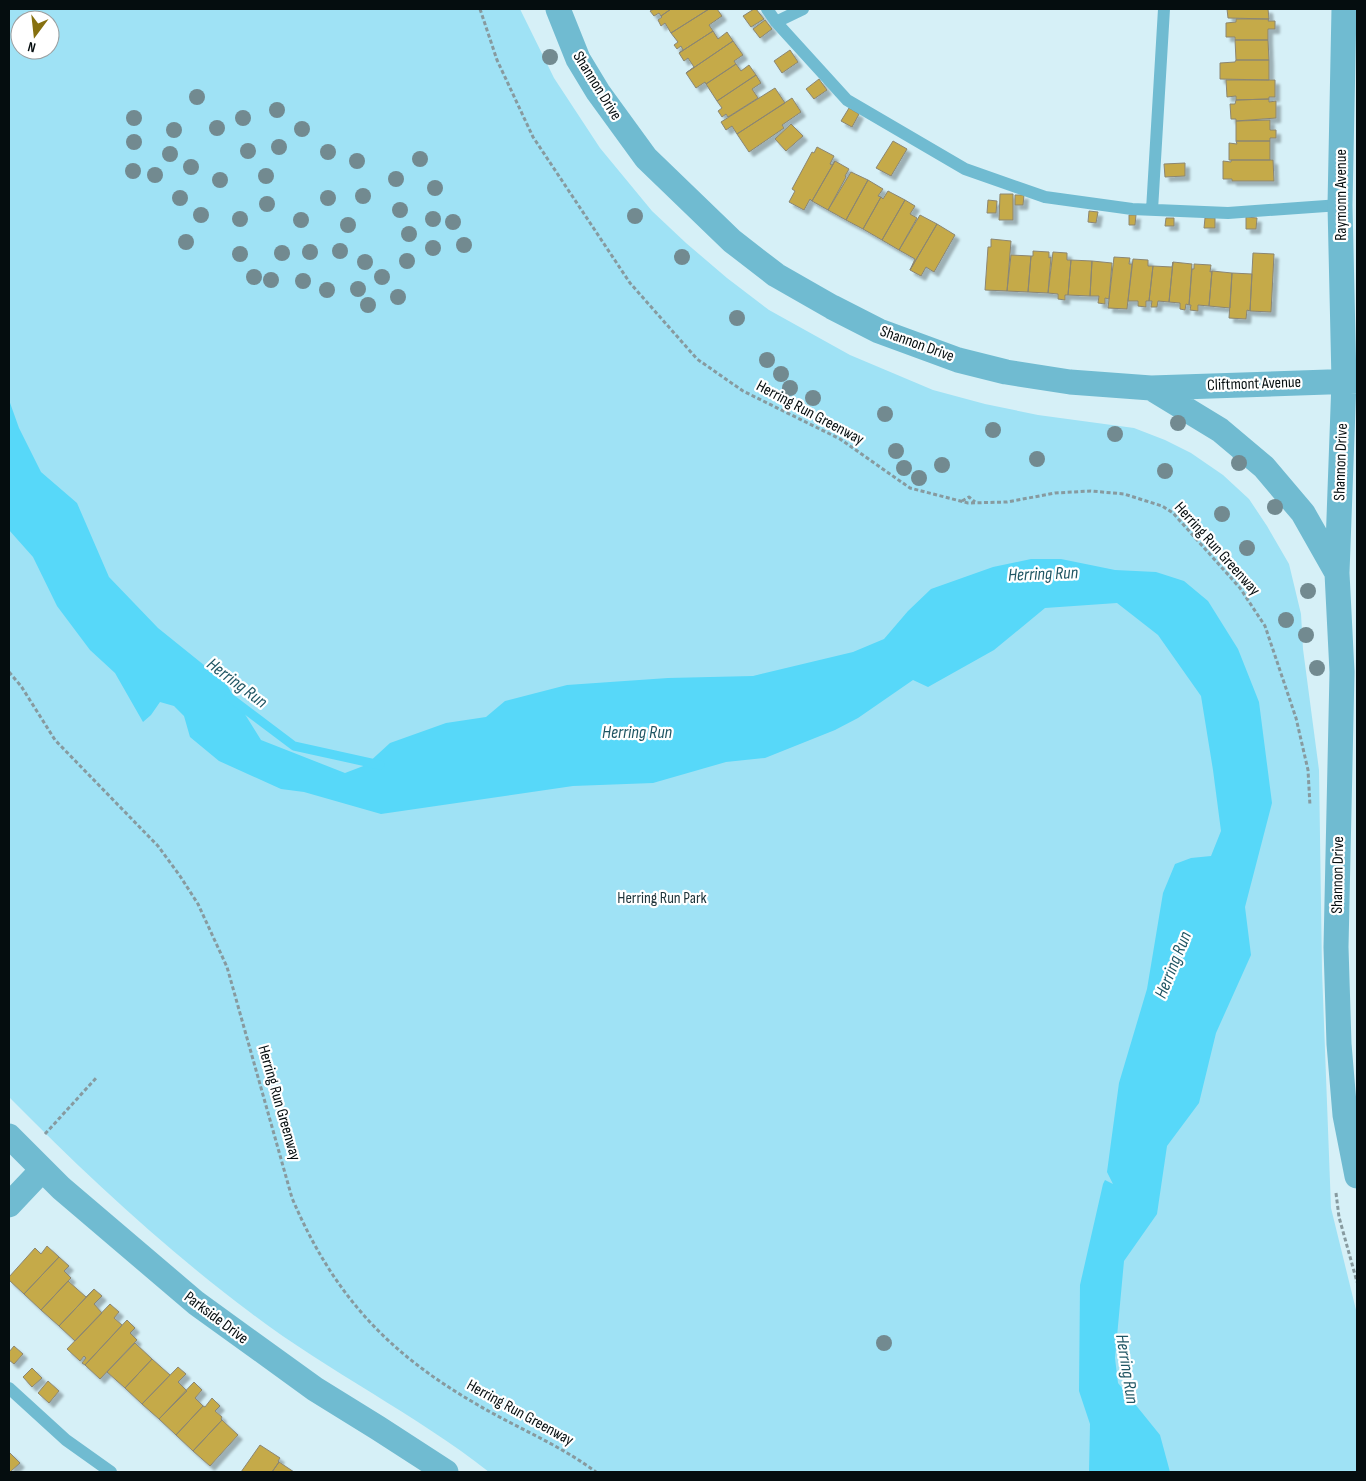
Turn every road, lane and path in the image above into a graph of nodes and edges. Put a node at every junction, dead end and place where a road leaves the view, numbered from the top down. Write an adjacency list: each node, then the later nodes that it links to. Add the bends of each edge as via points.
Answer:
1 (480, 9): 14 (path, Herring Run Greenway, via 497,60 533,137 630,283 697,358 743,391 840,439 910,488 976,503 1091,491 1124,494 1162,506 1173,513 1240,588 1265,626 1296,718)
2 (558, 9): 11 (street, Shannon Drive, via 578,59 646,158 732,241 776,275 879,331 958,360 1006,372 1070,382)
3 (767, 9): 7 (lane)
4 (803, 9): 7 (lane)
5 (1164, 9): 9 (lane)
6 (1344, 9): 8 (street, Raymonn Avenue)
7 (776, 22): 9 (lane, via 847,100 964,169 1045,197)
8 (1340, 205): 9 (lane, via 1228,213); 10 (street, Raymonn Avenue)
9 (1152, 210)
10 (1351, 381): 11 (street, Cliftmont Avenue); 12 (street, Shannon Drive)
11 (1151, 388): 12 (street, Shannon Drive, via 1220,430 1264,467 1303,513)
12 (1337, 573): 19 (street, Shannon Drive, via 1342,672 1336,947 1338,1035 1345,1115)
13 (9, 672): 24 (path, Herring Run Greenway, via 55,740 158,846 198,904 227,967 292,1198 306,1230 341,1289 393,1347 424,1371)
14 (1308, 770)
15 (97, 1077): 17 (path)
16 (9, 1136): 18 (street, Parkside Drive)
17 (43, 1136)
18 (42, 1170): 20 (street); 23 (street, Parkside Drive, via 203,1309 315,1389)
19 (1357, 1176)
20 (9, 1205)
21 (9, 1388): 22 (lane, via 66,1440)
22 (111, 1472)
23 (446, 1472)
24 (596, 1472)

